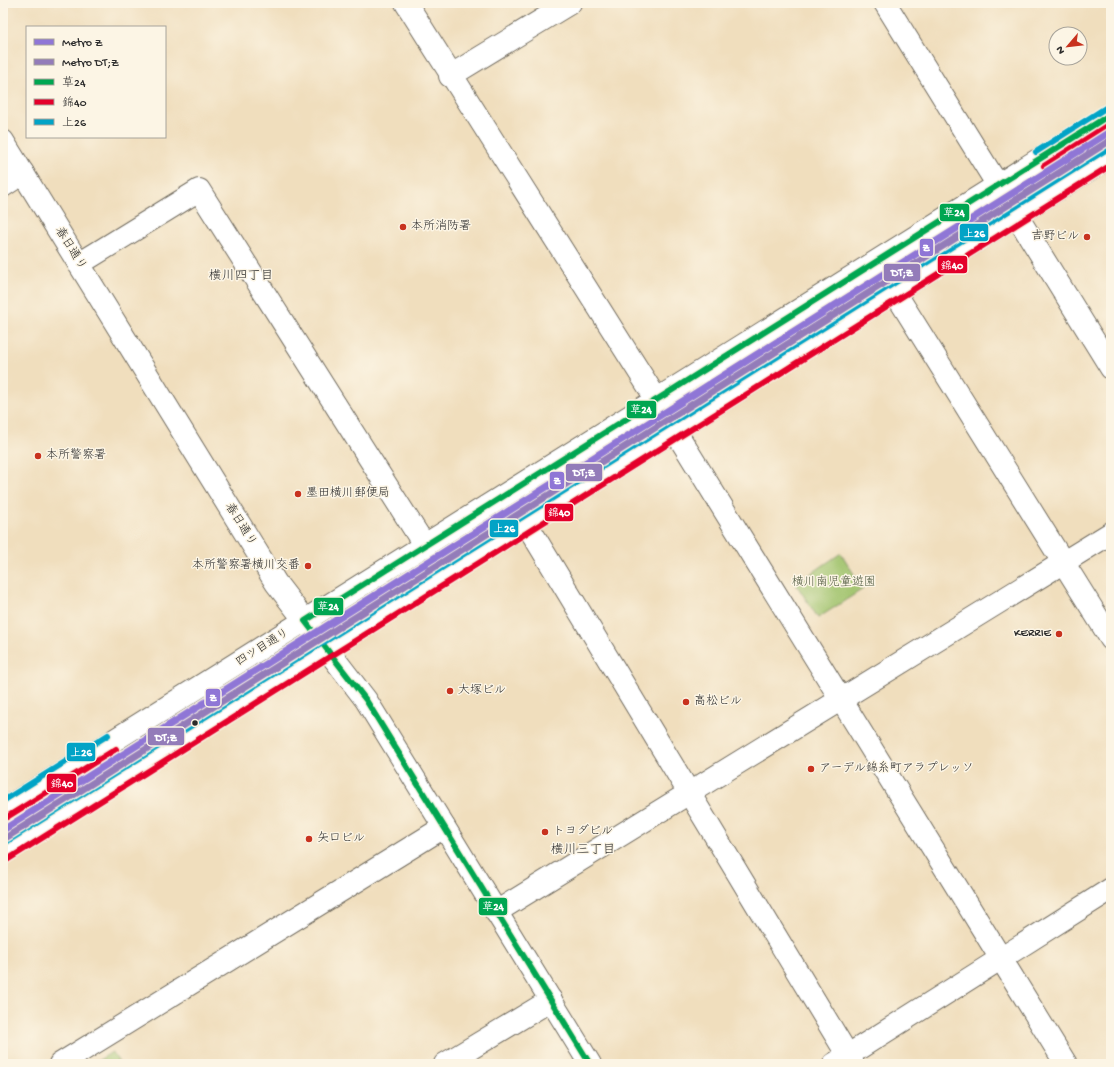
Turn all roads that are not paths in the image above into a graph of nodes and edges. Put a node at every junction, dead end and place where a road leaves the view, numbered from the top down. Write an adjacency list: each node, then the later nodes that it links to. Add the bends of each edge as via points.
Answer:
1 (406, 3): 4 (street)
2 (570, 3): 4 (street)
3 (885, 3): 9 (street)
4 (450, 76): 15 (street)
5 (1111, 114): 9 (street, 四ツ目通り)
6 (3, 141): 8 (street, 春日通り)
7 (1111, 156): 11 (street)
8 (23, 173): 10 (street); 12 (street, 春日通り)
9 (998, 185): 11 (street); 15 (street, 四ツ目通り)
10 (3, 186)
11 (1016, 215): 13 (street); 14 (street)
12 (79, 264): 19 (street, via 199,190); 21 (street, 春日通り, via 276,583)
13 (894, 291): 16 (street); 20 (street)
14 (1111, 368)
15 (657, 400): 19 (street, 四ツ目通り)
16 (674, 429): 17 (street); 24 (street)
17 (526, 523): 23 (street); 25 (street)
18 (1111, 533): 20 (street)
19 (425, 546): 21 (street, 四ツ目通り)
20 (1063, 563): 22 (street); 24 (street)
21 (305, 621): 23 (street, 春日通り); 26 (street, 四ツ目通り)
22 (1111, 639)
23 (326, 648): 27 (street, 春日通り, via 366,700); 28 (street)
24 (841, 700): 25 (street); 31 (street)
25 (689, 793): 30 (street); 33 (street)
26 (3, 810)
27 (444, 827): 30 (street, 春日通り); 34 (street)
28 (3, 853)
29 (1111, 889): 31 (street)
30 (496, 912): 32 (street, 春日通り)
31 (1000, 958): 33 (street); 37 (street)
32 (551, 1000): 35 (street); 36 (street, 春日通り)
33 (845, 1061)
34 (60, 1064)
35 (445, 1064)
36 (590, 1064)
37 (1066, 1064)

